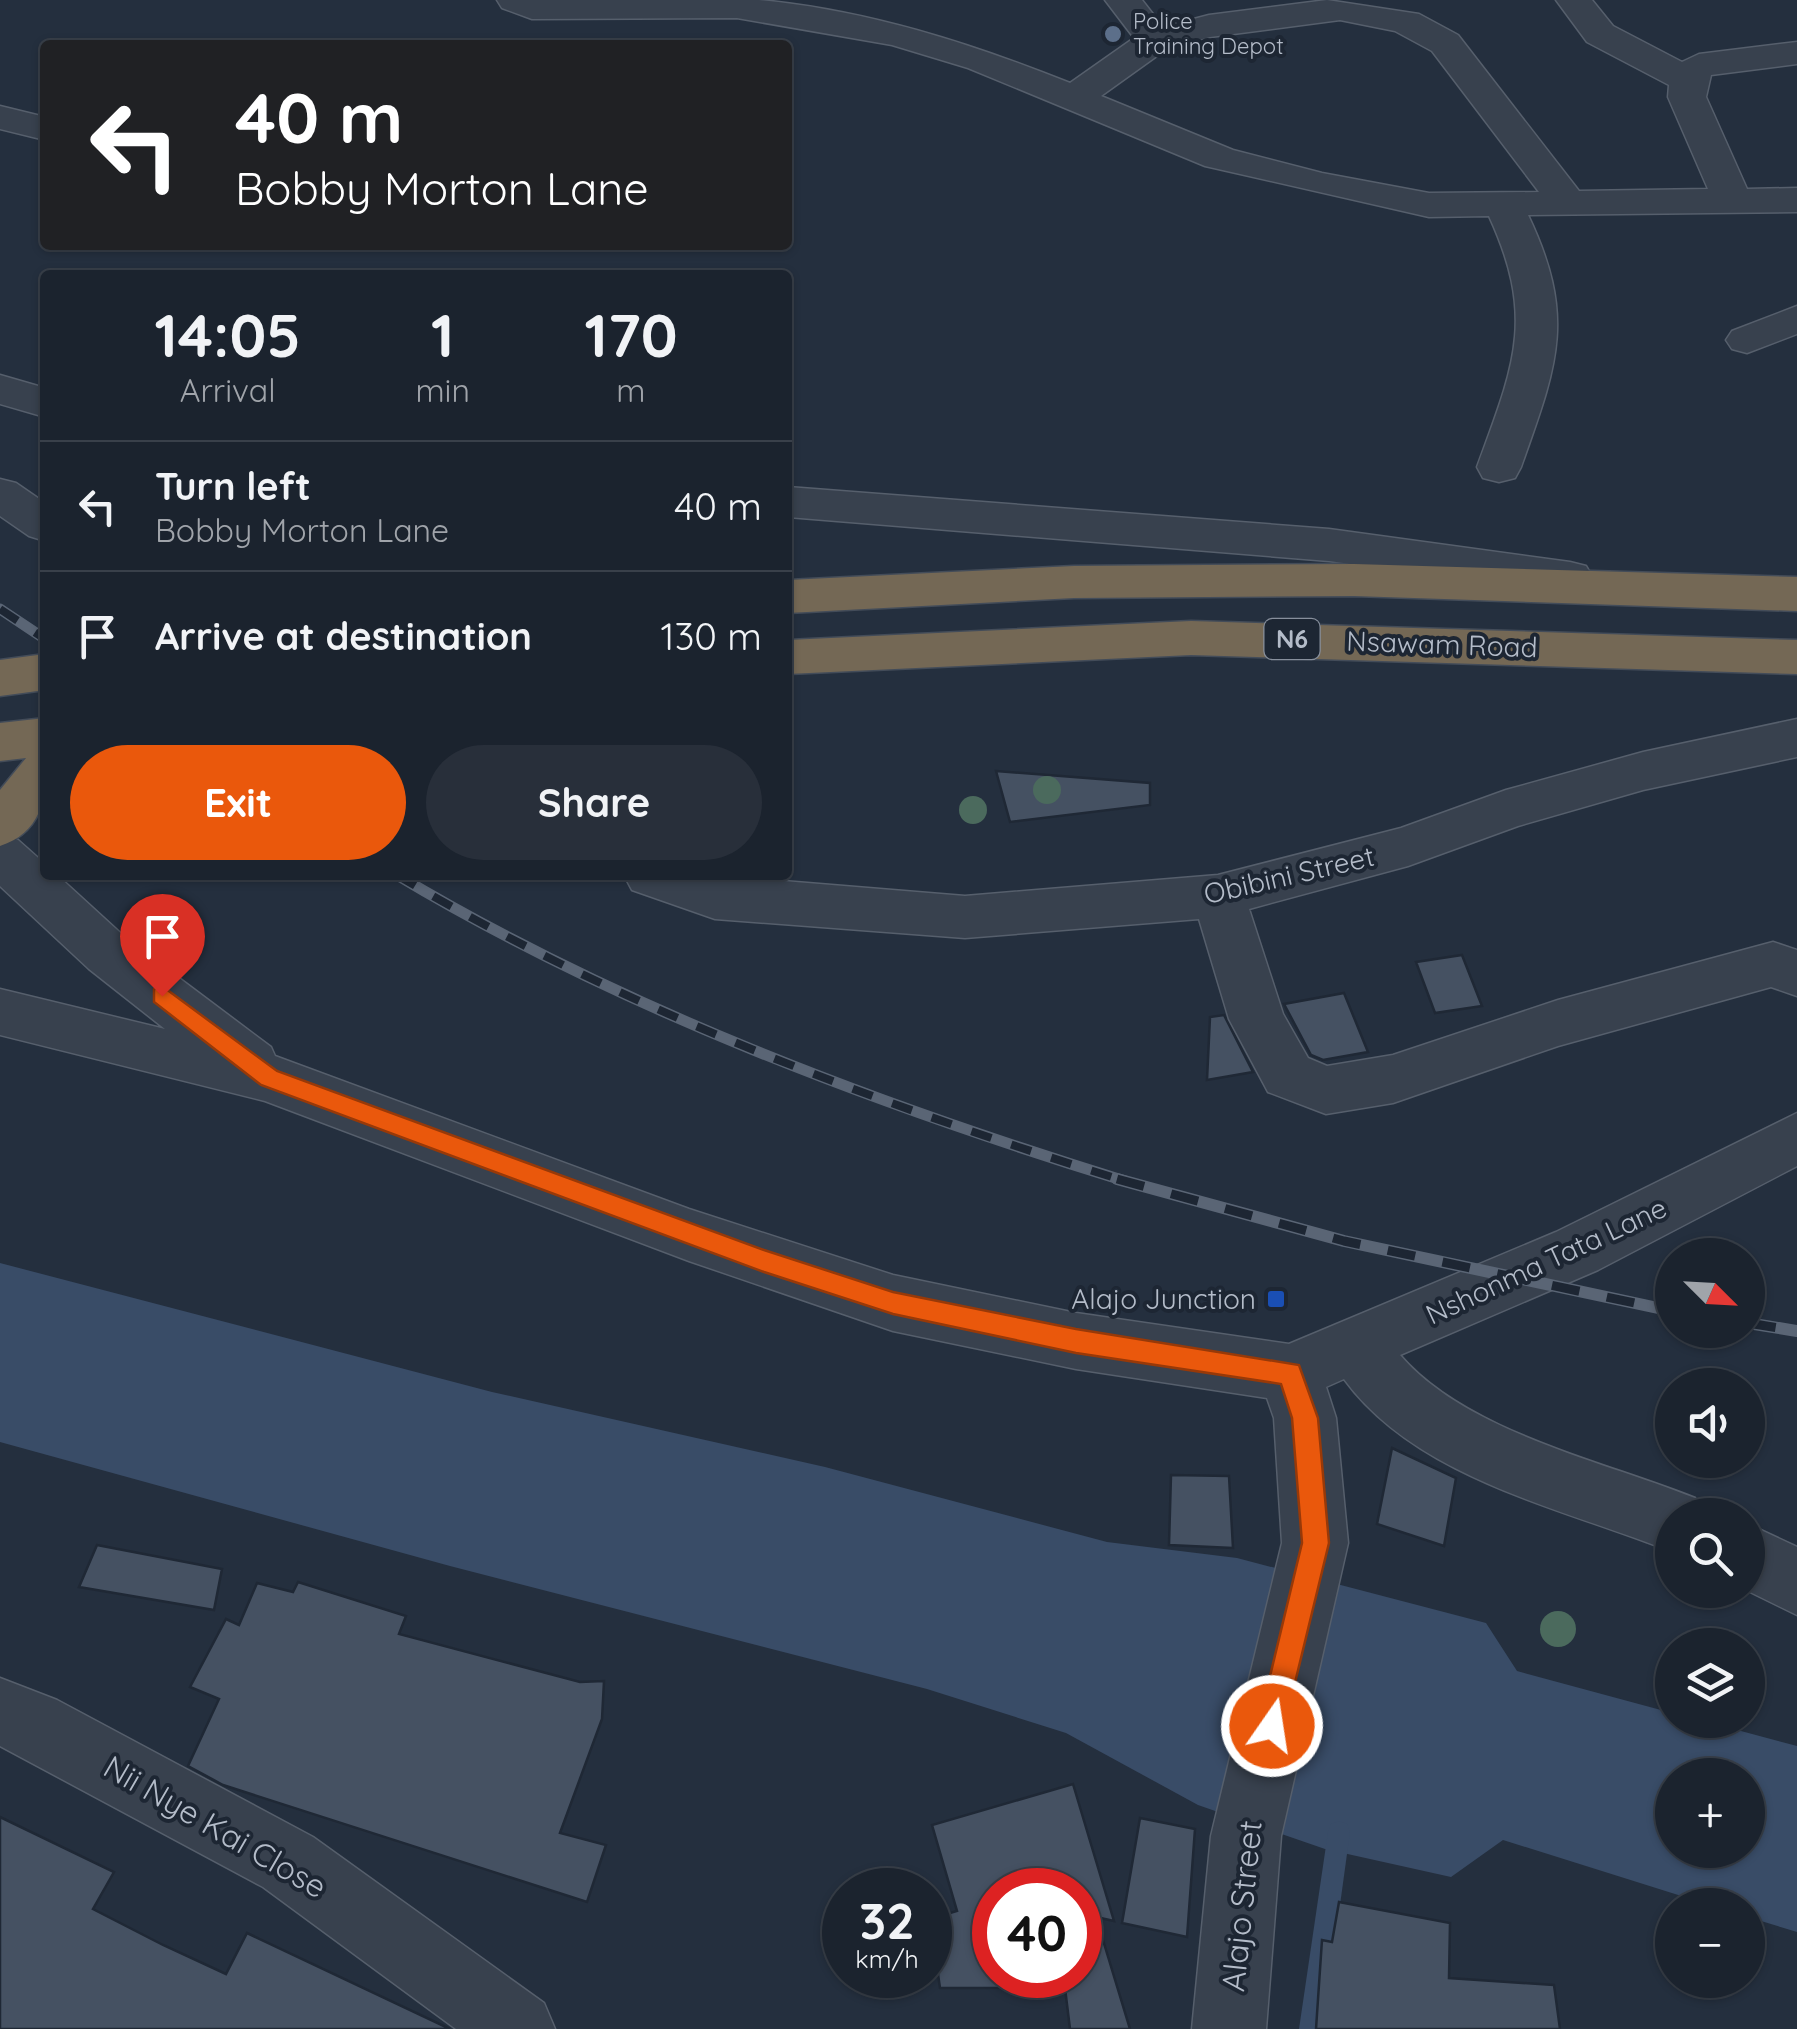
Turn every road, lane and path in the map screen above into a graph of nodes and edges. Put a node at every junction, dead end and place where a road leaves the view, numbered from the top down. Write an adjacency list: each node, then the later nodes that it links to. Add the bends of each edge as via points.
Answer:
1 (474, 0): 2 (street)
2 (505, 0)
3 (514, 0): 6 (street, via 560,11)
4 (1123, 0): 7 (street)
5 (1574, 0): 9 (street, via 1600,34)
6 (841, 13): 10 (street)
7 (1155, 40): 10 (street); 15 (street, via 1340,9 1406,22 1445,43)
8 (1797, 54): 9 (street, via 1699,65)
9 (1688, 80): 13 (street, via 1687,97)
10 (1072, 99): 16 (street, via 1219,158 1321,184 1429,204)
11 (0, 117): 12 (street)
12 (40, 128)
13 (1732, 198): 14 (street); 15 (street)
14 (1797, 200)
15 (1567, 202): 16 (street)
16 (1503, 203): 21 (street, via 1535,278 1536,333 1522,405)
17 (1797, 318): 18 (street)
18 (1747, 340)
19 (0, 389): 20 (street)
20 (40, 401)
21 (1499, 467)
22 (0, 494): 24 (street)
23 (792, 502): 25 (street, via 1329,545)
24 (40, 522)
25 (1637, 587): 26 (highway, N6); 27 (highway, N6, via 1130,582)
26 (1797, 594)
27 (792, 597)
28 (792, 658): 29 (highway, Nsawam Road / N6, via 1190,638)
29 (1797, 658)
30 (40, 673): 31 (highway)
31 (0, 678)
32 (40, 738): 34 (highway)
33 (1797, 738): 39 (street, Obibini Street, via 1643,771 1408,846)
34 (0, 742)
35 (40, 776): 36 (highway)
36 (0, 826)
37 (0, 854): 42 (street, via 108,954)
38 (664, 880): 39 (street, Obibini Street, via 715,898 965,917)
39 (1218, 896): 40 (street, via 1257,1019 1288,1076 1326,1090 1393,1079 1558,1023 1773,964)
40 (1797, 974)
41 (0, 1012): 42 (street)
42 (269, 1078): 45 (street, via 689,1235 893,1303 1076,1341)
43 (1797, 1138): 44 (street, Nshonma Tata Lane, via 1577,1250)
44 (1356, 1346): 45 (street, Nshonma Tata Lane); 46 (street, via 1372,1373 1428,1418 1524,1464)
45 (1290, 1373): 53 (street, Alajo Street, via 1305,1418 1316,1543 1246,1836)
46 (1655, 1514)
47 (1765, 1542): 48 (street)
48 (1797, 1547)
49 (1765, 1565): 50 (street)
50 (1797, 1582)
51 (0, 1712): 52 (street, Nii Nye Kai Close, via 288,1862)
52 (518, 2029)
53 (1230, 2029)

